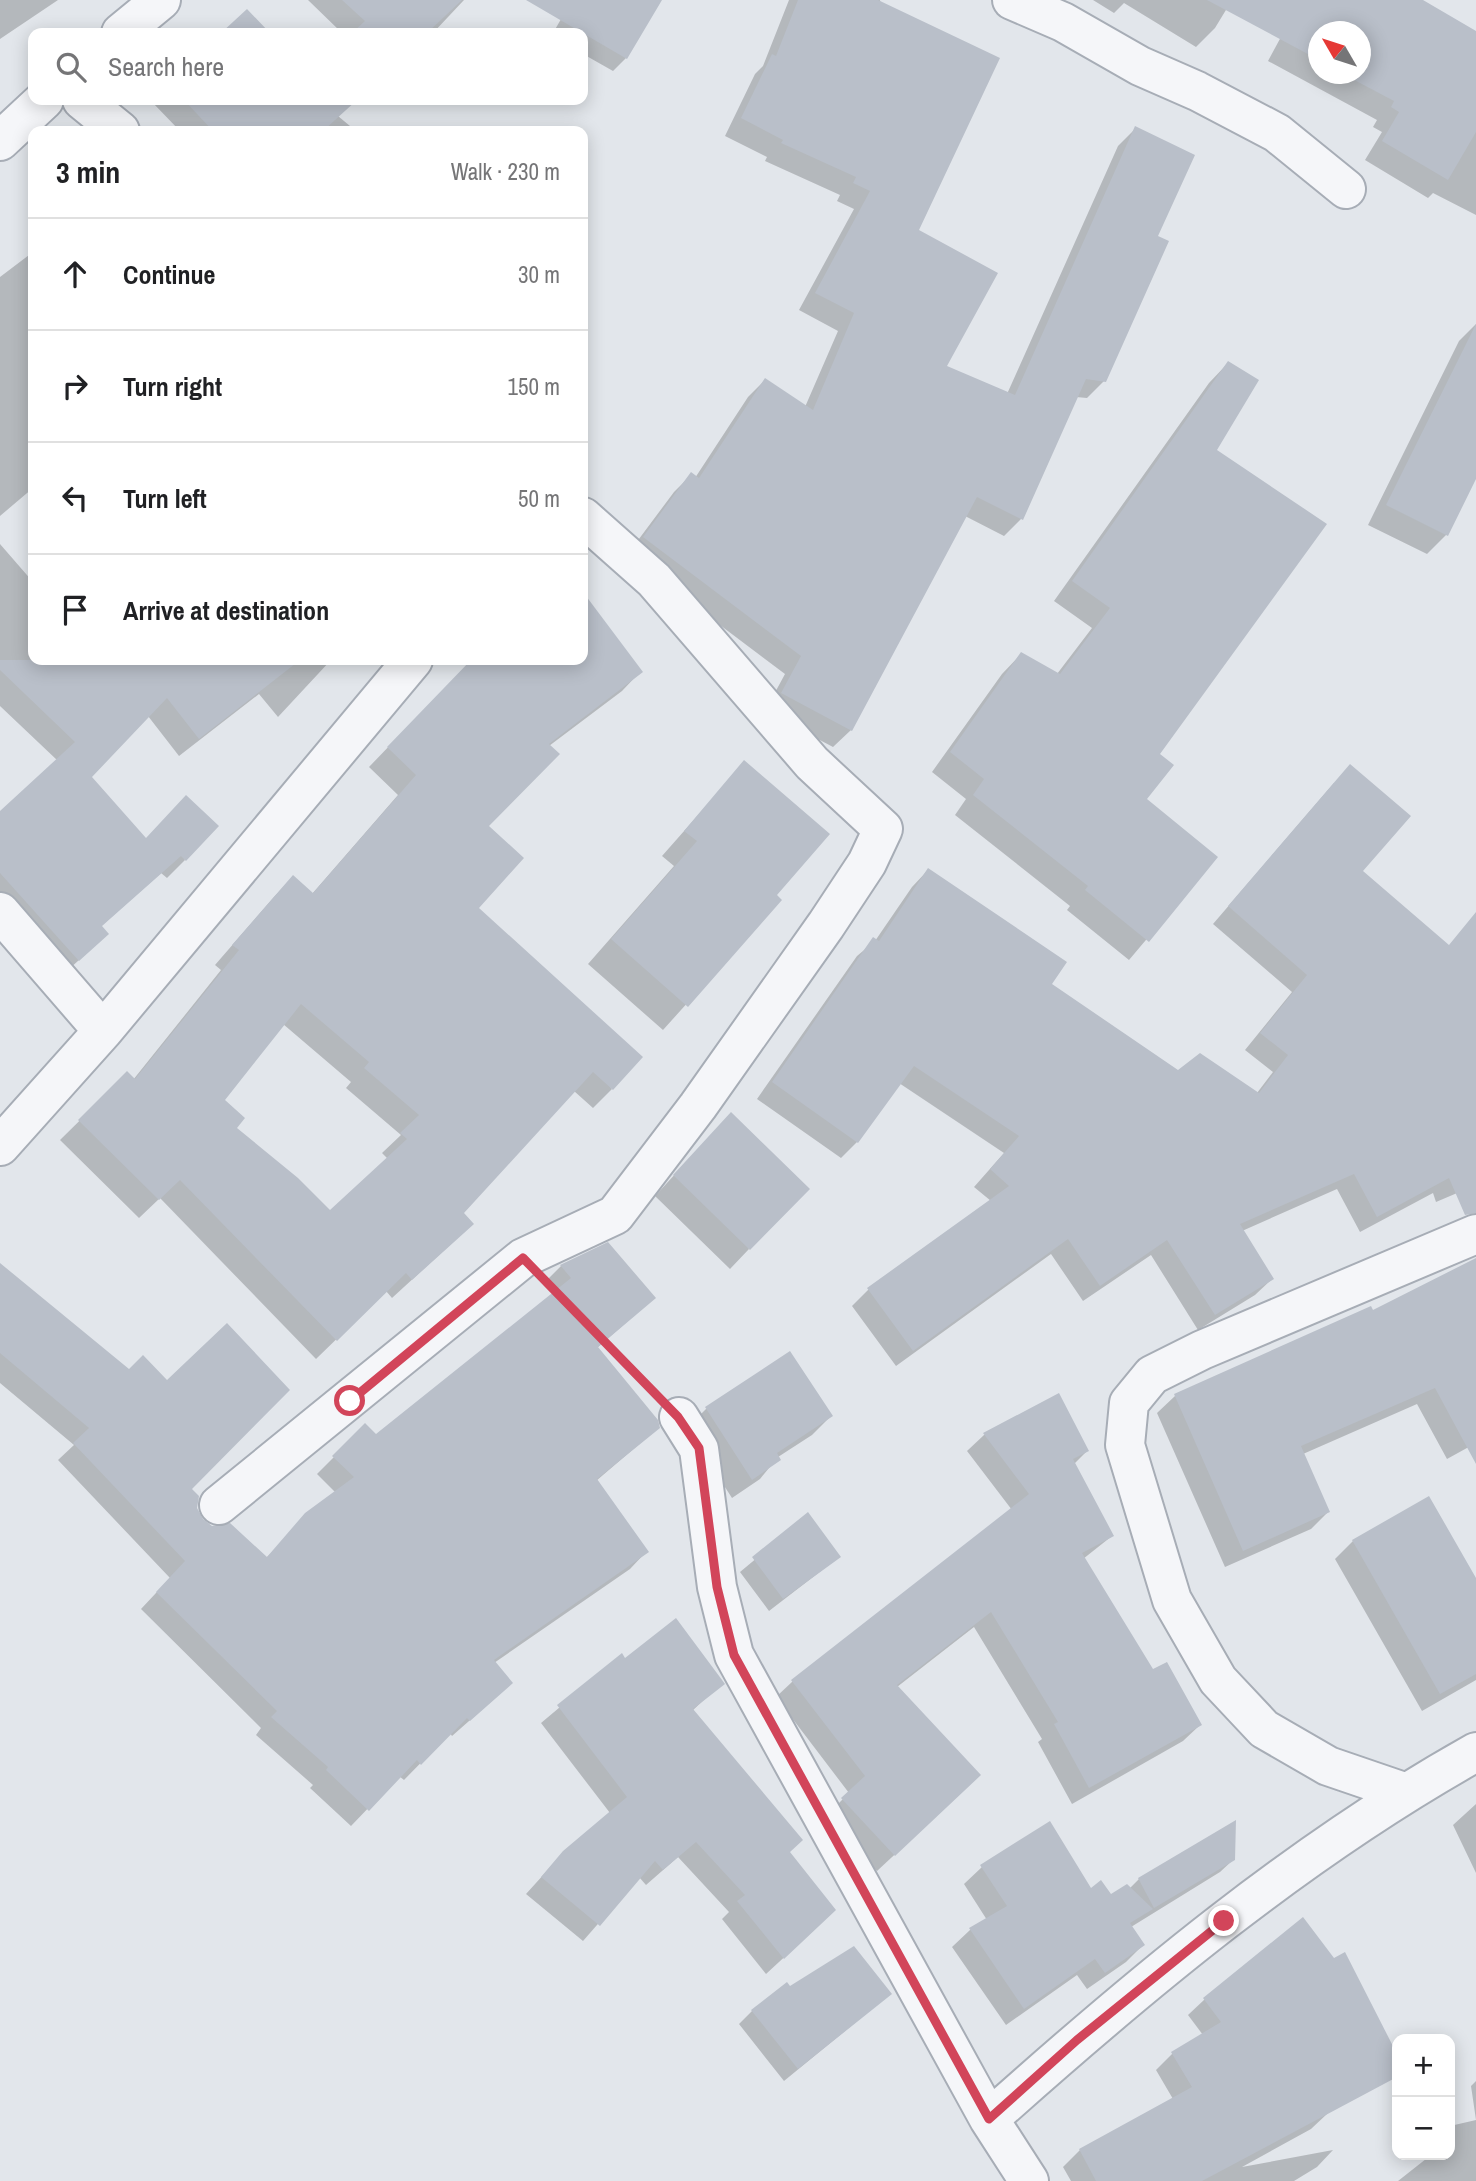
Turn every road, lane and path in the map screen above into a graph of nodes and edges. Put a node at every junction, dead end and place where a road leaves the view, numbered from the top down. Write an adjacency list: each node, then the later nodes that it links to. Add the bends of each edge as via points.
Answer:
1 (161, 0): 3 (street)
2 (1012, 0): 8 (street, via 1277,133)
3 (127, 28)
4 (39, 105): 7 (street)
5 (88, 105): 6 (street)
6 (114, 126)
7 (0, 141)
8 (1346, 189)
9 (588, 521): 15 (street, via 654,580 812,763 883,829 867,863 826,925 615,1214)
10 (409, 665): 12 (street)
11 (0, 912): 12 (street)
12 (103, 1031): 13 (street)
13 (0, 1146)
14 (1476, 1234): 19 (street, via 1202,1350 1152,1375 1129,1403 1125,1445 1172,1600 1218,1680 1264,1729 1328,1766)
15 (523, 1258): 16 (path); 17 (street)
16 (678, 1417): 20 (street, via 699,1448 717,1587 734,1655)
17 (219, 1505)
18 (1476, 1752): 19 (street)
19 (1404, 1792): 20 (street, via 1224,1921 1077,2040)
20 (989, 2119): 21 (street)
21 (1029, 2181)

